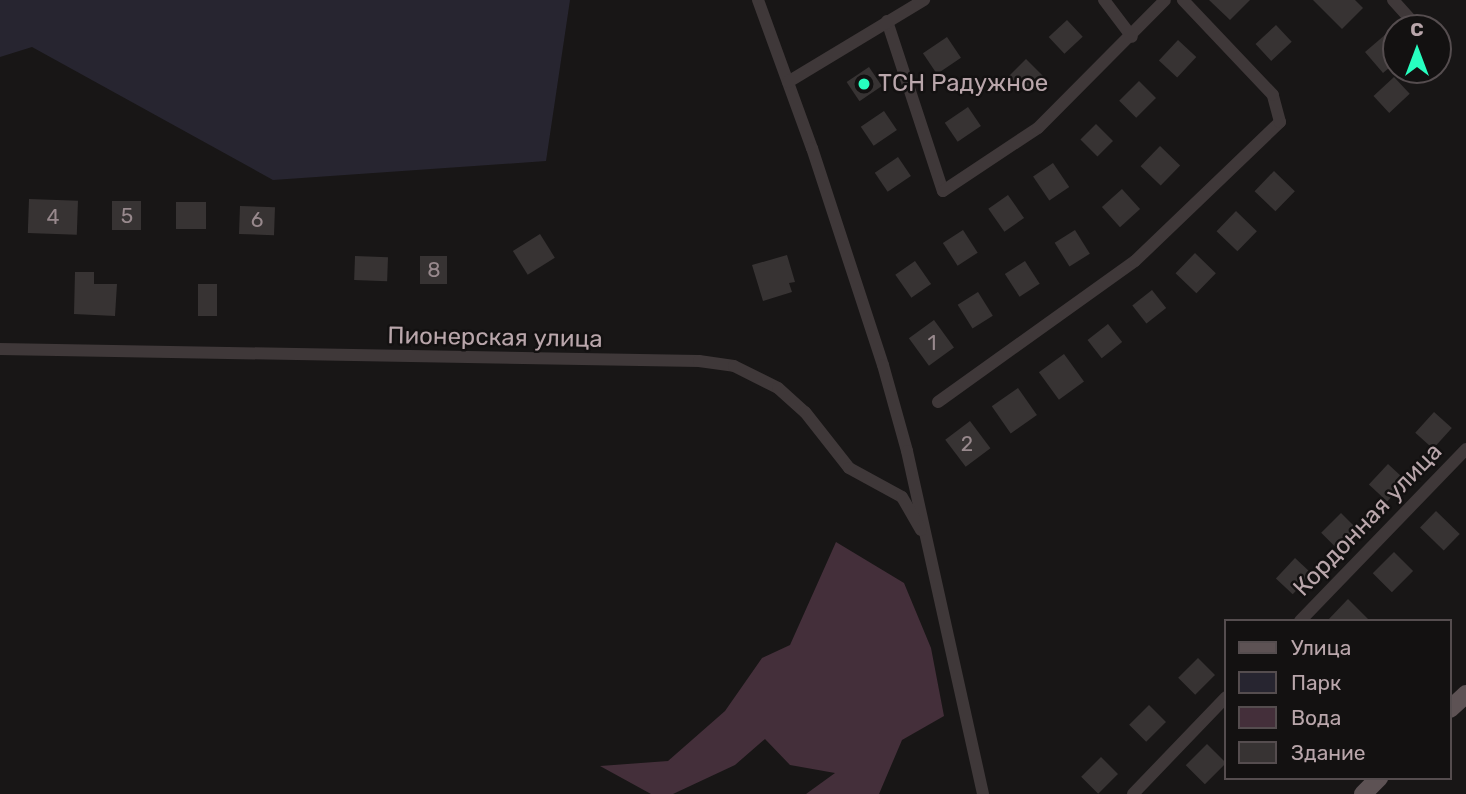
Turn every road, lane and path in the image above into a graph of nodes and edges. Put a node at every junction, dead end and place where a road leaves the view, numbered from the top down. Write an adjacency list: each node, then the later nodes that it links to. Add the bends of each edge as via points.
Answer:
1 (758, 0): 10 (street)
2 (923, 0): 8 (street)
3 (1104, 0): 9 (street)
4 (1165, 0): 9 (street)
5 (1183, 0): 12 (street, via 1273,95 1280,122 1135,261)
6 (1393, 0): 7 (street)
7 (1406, 14)
8 (887, 21): 9 (street, via 943,191 1038,128); 10 (street)
9 (1132, 37)
10 (788, 82): 14 (street, via 883,365 907,451)
11 (0, 349): 14 (street, Пионерская улица, via 699,361 734,366 787,396 849,468 902,497)
12 (938, 402)
13 (1466, 449): 15 (street, Кордонная улица)
14 (921, 530): 20 (street)
15 (1302, 619)
16 (1466, 694): 18 (main road)
17 (1224, 699): 21 (street)
18 (1452, 707)
19 (1378, 780): 22 (main road)
20 (983, 794)
21 (1133, 794)
22 (1363, 794)

